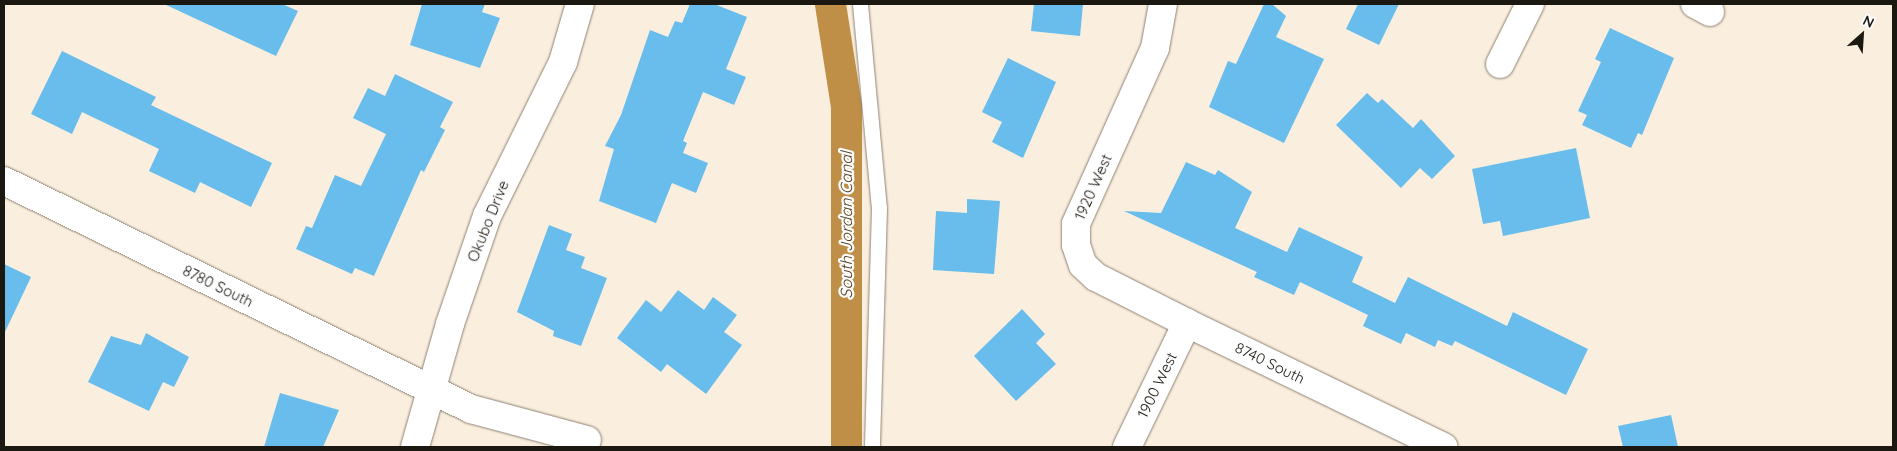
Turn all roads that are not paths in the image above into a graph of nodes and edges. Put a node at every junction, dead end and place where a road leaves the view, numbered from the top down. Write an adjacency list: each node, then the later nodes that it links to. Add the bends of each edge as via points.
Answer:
1 (580, 4): 9 (street, Okubo Drive, via 563,62 487,216)
2 (860, 4): 12 (lane, via 879,208)
3 (1163, 4): 7 (street, 1920 West, via 1155,48 1076,224 1076,246 1083,265)
4 (1530, 4): 5 (street)
5 (1500, 64)
6 (4, 181): 9 (street, 8780 South)
7 (1096, 277): 8 (street, 8740 South)
8 (1187, 323): 13 (street, 1900 West); 14 (street, 8740 South)
9 (432, 390): 10 (street, 8780 South, via 471,408); 11 (street, Okubo Drive)
10 (587, 440)
11 (415, 447)
12 (872, 447)
13 (1127, 447)
14 (1444, 447)

